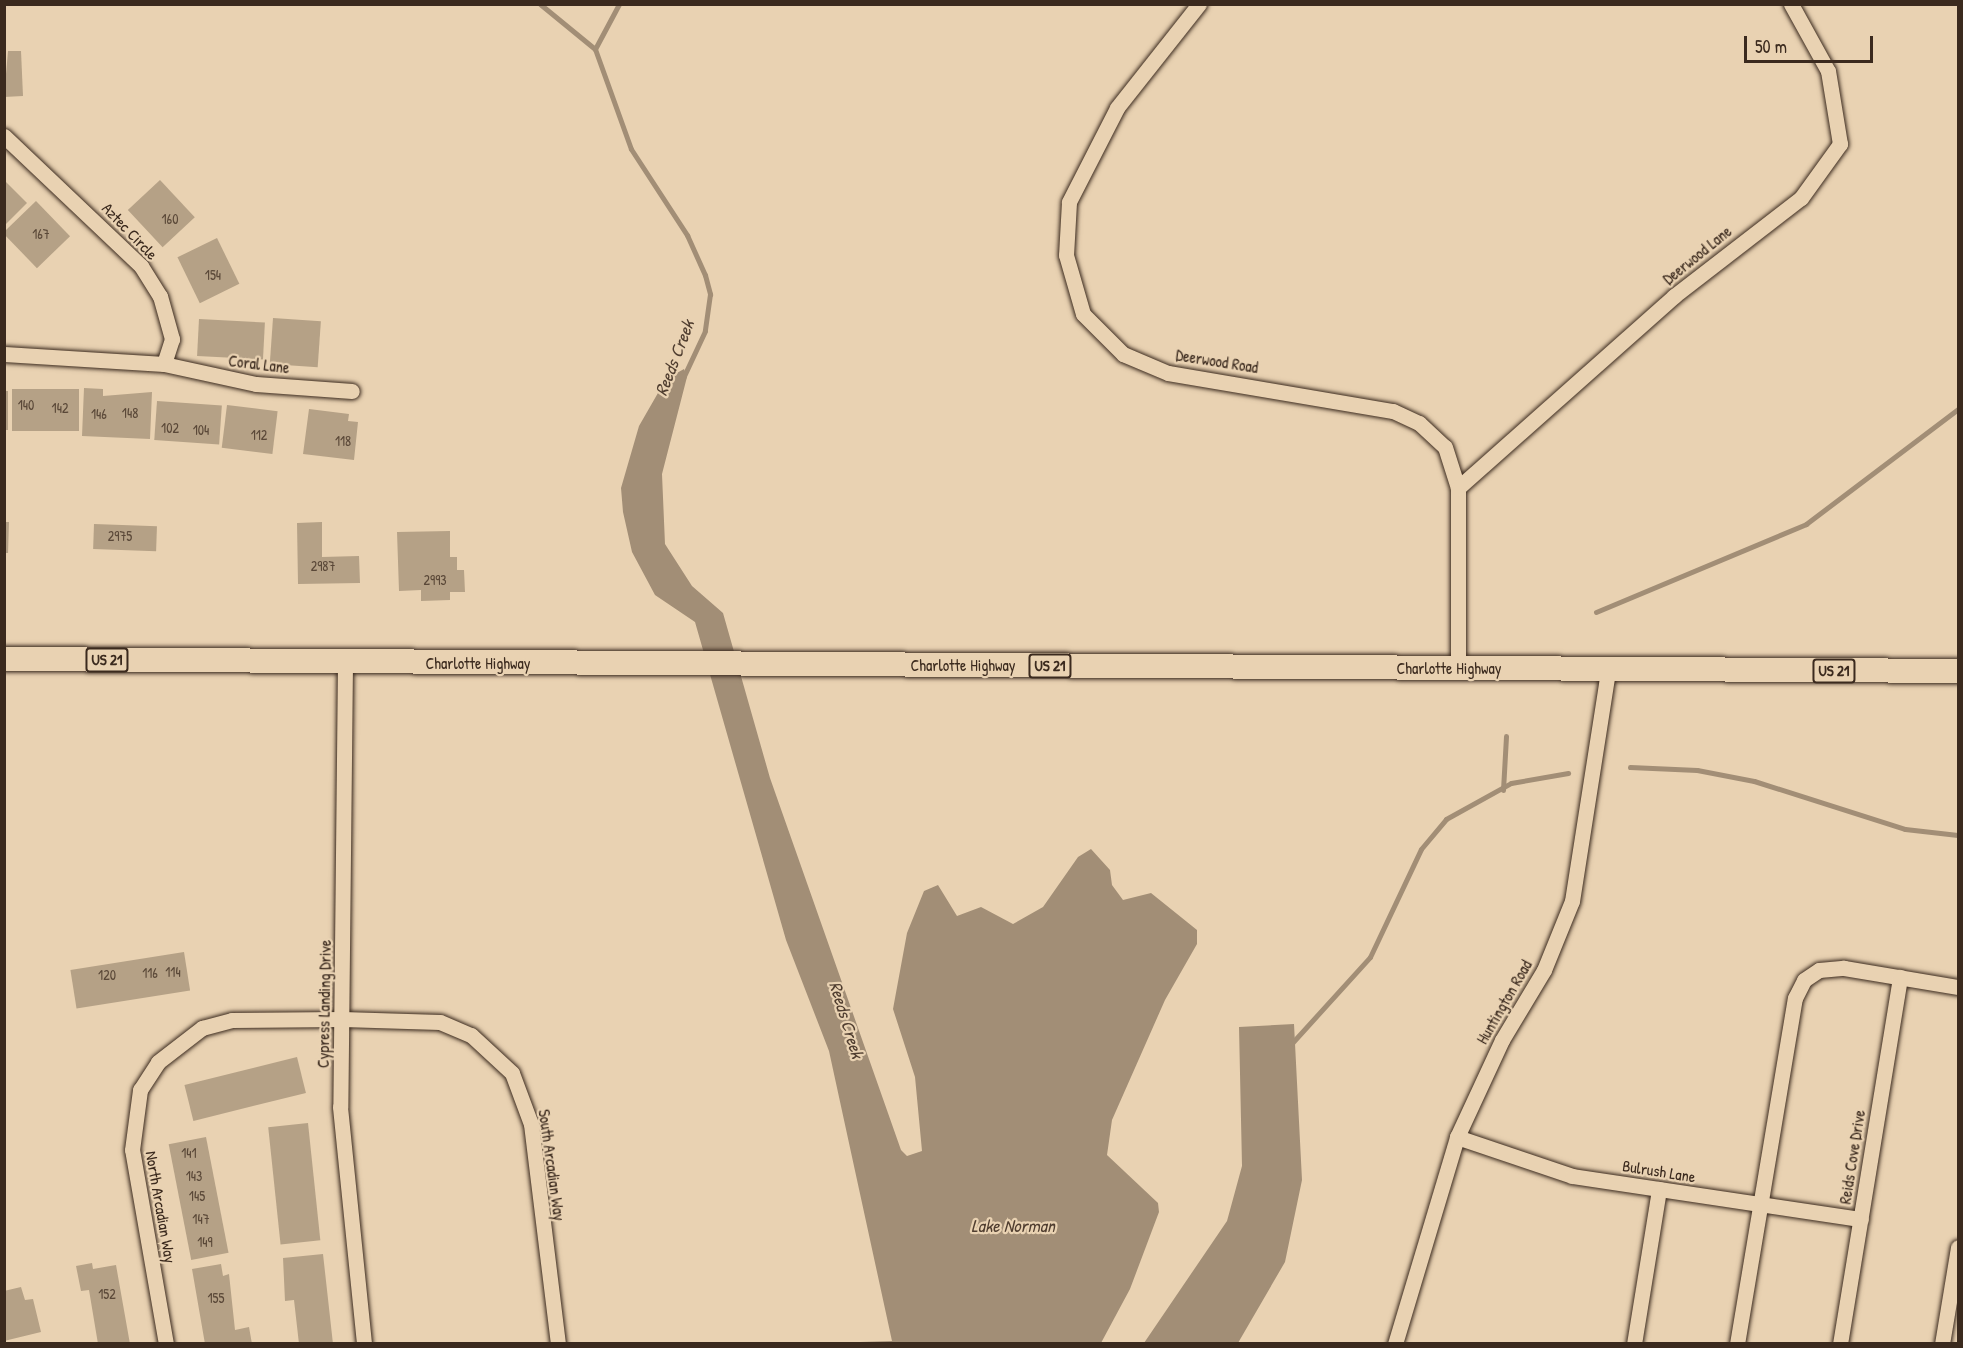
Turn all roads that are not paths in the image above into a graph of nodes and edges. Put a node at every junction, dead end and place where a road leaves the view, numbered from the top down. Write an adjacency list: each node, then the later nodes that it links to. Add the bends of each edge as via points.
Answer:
1 (1199, 4): 7 (street, Deerwood Road, via 1117,108 1069,202 1066,255 1083,314 1123,354 1168,373 1393,411 1419,423 1445,447)
2 (1791, 4): 7 (street, Deerwood Lane, via 1828,71 1840,144 1800,198 1674,296)
3 (4, 136): 5 (street, Aztec Circle, via 141,266 168,320 172,339)
4 (4, 354): 5 (street)
5 (164, 364): 6 (street, Coral Lane, via 256,384)
6 (352, 391)
7 (1458, 488): 10 (street, Deerwood Road)
8 (4, 659): 9 (main road, Charlotte Highway / US 21)
9 (345, 663): 10 (main road, Charlotte Highway / US 21); 15 (street, Cypress Landing Drive)
10 (1458, 668): 11 (main road, Charlotte Highway / US 21)
11 (1608, 670): 12 (main road, Charlotte Highway / US 21); 16 (street, Huntington Road, via 1572,901 1544,970 1502,1040)
12 (1959, 671)
13 (1900, 977): 14 (street); 18 (street, via 1844,968 1819,970 1804,980 1795,998); 19 (street, Reids Cove Drive)
14 (1959, 987)
15 (342, 1019): 21 (street, North Arcadian Way, via 232,1020 202,1028 158,1062 140,1090 132,1150); 22 (street, Cypress Landing Drive, via 340,1107); 23 (street, South Arcadian Way, via 440,1022 471,1035 512,1073 531,1124)
16 (1457, 1137): 17 (street, Bulrush Lane, via 1572,1176); 24 (street, Huntington Road)
17 (1659, 1189): 18 (street, Bulrush Lane); 25 (street)
18 (1761, 1204): 19 (street, Bulrush Lane); 26 (street)
19 (1860, 1220): 27 (street, Reids Cove Drive)
20 (1959, 1247): 28 (street)
21 (166, 1344)
22 (363, 1344)
23 (558, 1344)
24 (1395, 1344)
25 (1634, 1344)
26 (1737, 1344)
27 (1840, 1344)
28 (1942, 1344)

